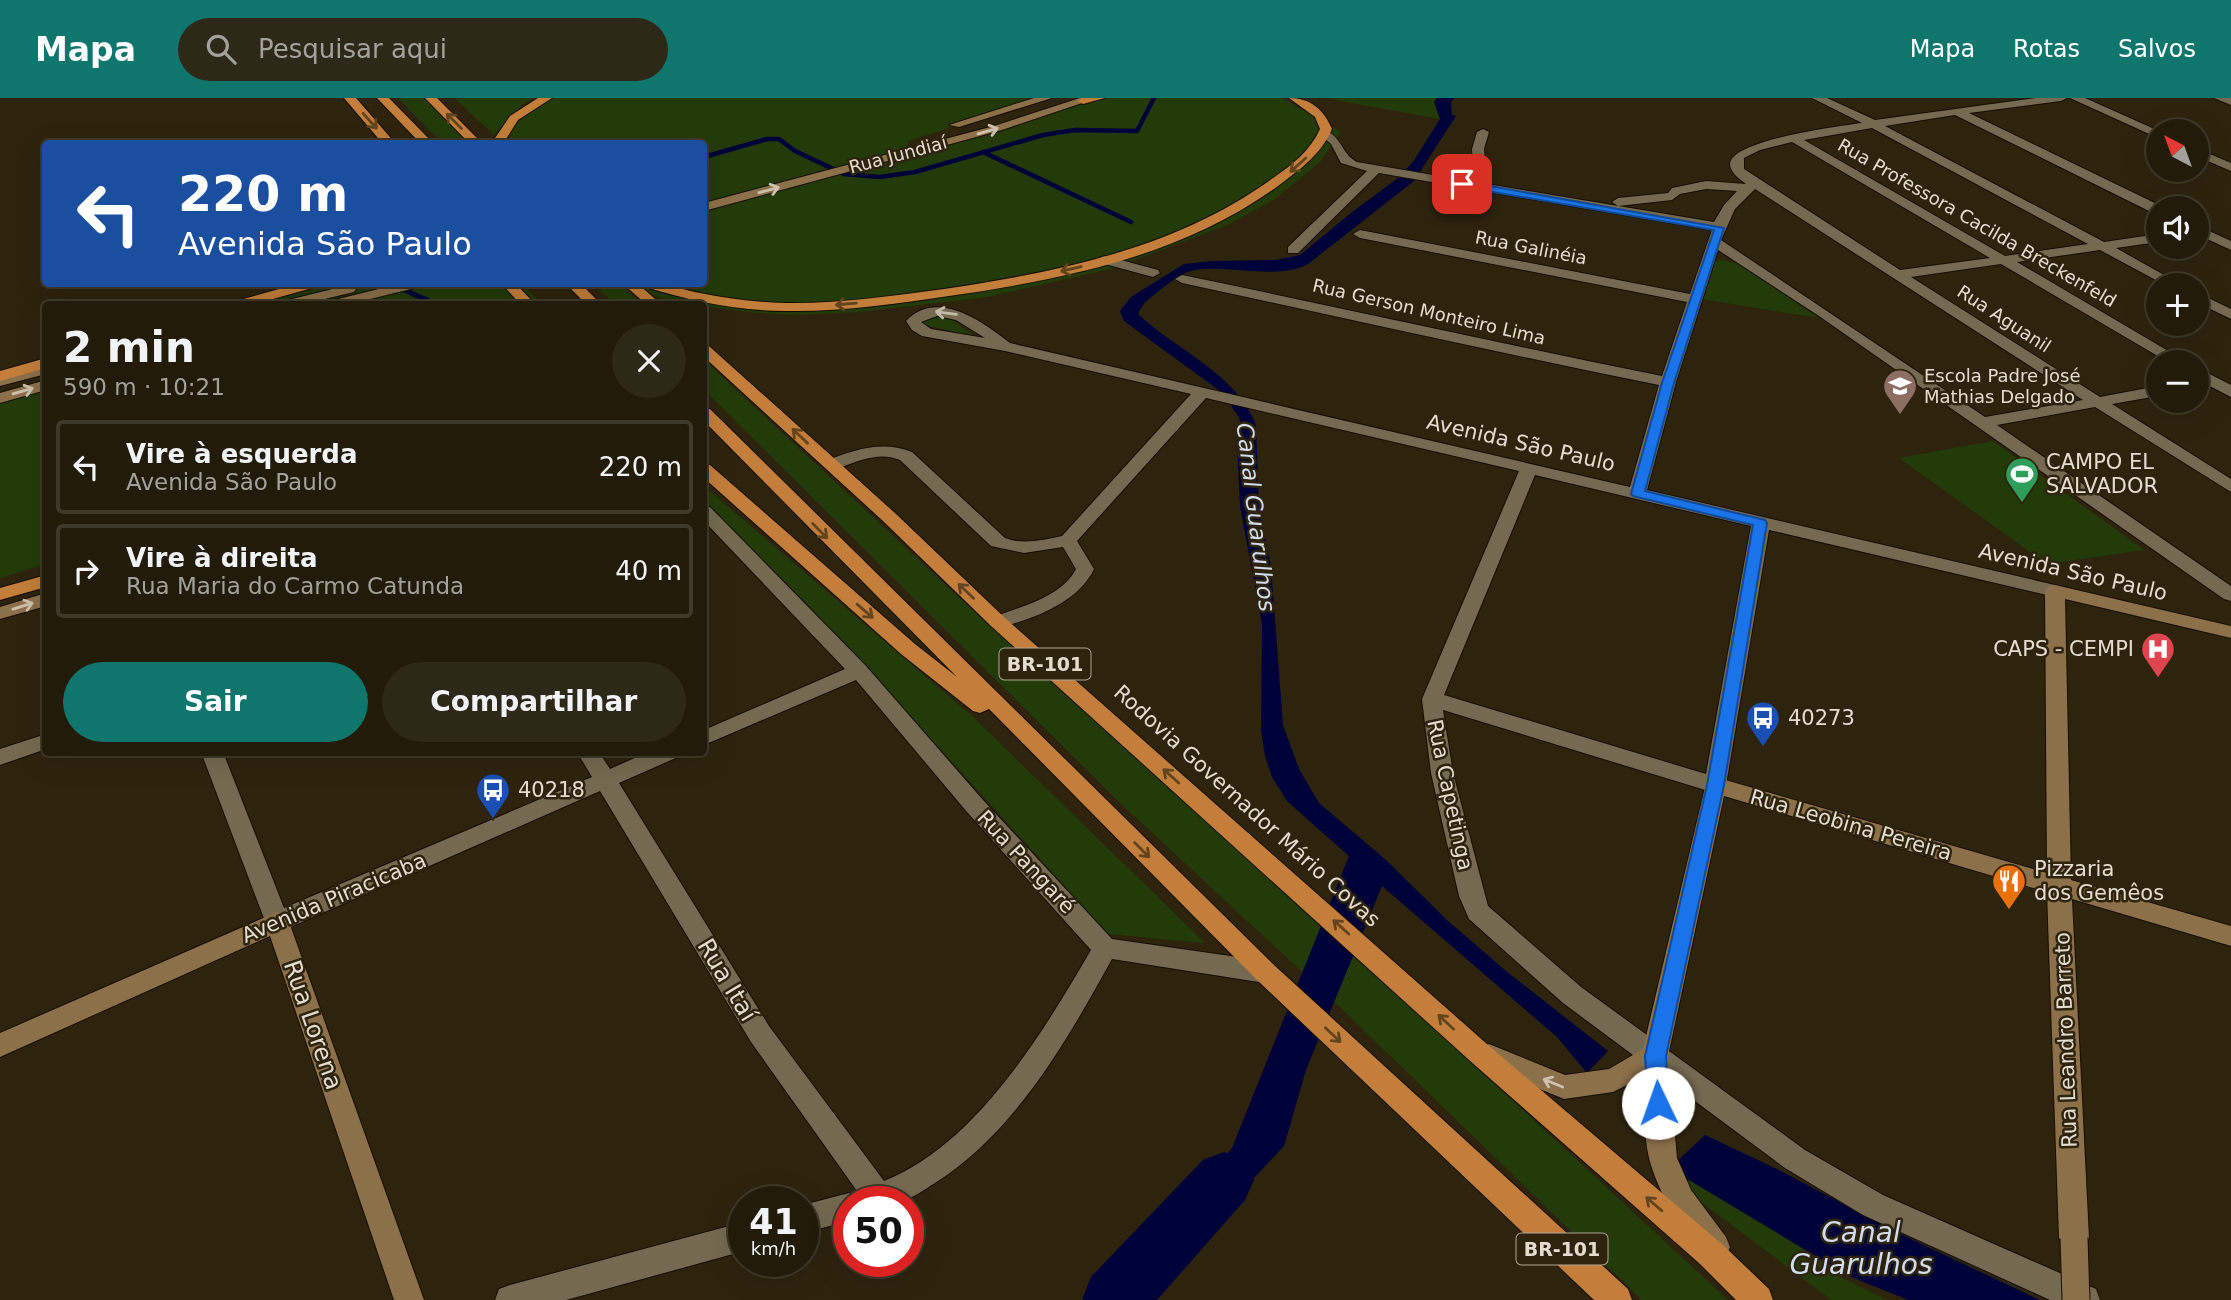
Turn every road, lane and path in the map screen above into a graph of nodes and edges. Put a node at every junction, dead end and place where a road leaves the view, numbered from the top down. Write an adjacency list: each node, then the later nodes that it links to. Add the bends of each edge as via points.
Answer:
1 (350, 98): 22 (highway, one-way to 22)
2 (383, 98): 23 (highway)
3 (431, 98): 24 (highway, one-way to 3)
4 (546, 98): 25 (highway, via 514,118)
5 (1046, 98): 16 (main road, Rua Jundiaí)
6 (1099, 98): 12 (highway)
7 (1295, 98): 19 (highway, via 1320,115)
8 (1818, 98): 15 (street)
9 (2061, 98): 14 (street)
10 (2076, 98): 17 (street)
11 (2220, 98): 13 (street)
12 (1087, 100): 34 (main road, Rua Jundiaí, one-way to 12)
13 (2231, 102)
14 (1957, 112): 15 (street); 32 (street)
15 (1874, 124): 21 (street); 39 (street)
16 (945, 128)
17 (2146, 130)
18 (1483, 132): 30 (street, via 1478,149)
19 (1325, 134): 28 (street, via 1336,142 1345,162); 43 (highway, one-way to 43, via 1294,169 1247,204 1181,234)
20 (920, 136): 31 (main road, Rua Jundiaí)
21 (1793, 138): 29 (street, via 1756,146 1739,157 1738,172); 42 (street, Rua Professora Cacilda Breckenfeld)
22 (387, 140)
23 (424, 140)
24 (473, 140)
25 (500, 140)
26 (2209, 158): 27 (street)
27 (2231, 167)
28 (1376, 169): 30 (street); 41 (street)
29 (1752, 186): 33 (street, via 1706,185 1676,191 1672,196); 36 (street, via 1725,212); 46 (street, Rua Aguanil)
30 (1481, 187): 33 (street)
31 (707, 193)
32 (2146, 204)
33 (1588, 205): 36 (street)
34 (707, 206)
35 (1360, 234): 55 (street, Rua Galinéia)
36 (1717, 234): 55 (street); 82 (street)
37 (2209, 236): 40 (street)
38 (2146, 240): 39 (street)
39 (2102, 246): 42 (street); 45 (street)
40 (2231, 246)
41 (1293, 250)
42 (2000, 259): 46 (street); 65 (street, Rua Professora Cacilda Breckenfeld)
43 (1106, 260): 44 (street); 54 (highway, one-way to 54, via 975,288 810,306 720,302)
44 (1153, 273)
45 (2153, 273)
46 (1898, 275): 80 (street, Rua Aguanil)
47 (1182, 279): 73 (street, Rua Gerson Monteiro Lima)
48 (300, 287): 56 (highway)
49 (356, 287): 57 (main road)
50 (402, 287): 58 (main road)
51 (512, 287): 59 (highway)
52 (576, 287): 60 (highway)
53 (633, 287): 61 (highway)
54 (662, 287)
55 (1695, 299): 73 (street)
56 (252, 301)
57 (301, 301)
58 (347, 301)
59 (525, 301)
60 (591, 301)
61 (650, 301)
62 (2209, 303): 63 (street)
63 (2231, 315)
64 (1005, 346): 64 (street, Avenida São Paulo, one-way to 64, via 958,315 932,312 914,321 926,333); 77 (street, Avenida São Paulo)
65 (2158, 350)
66 (707, 352): 83 (highway, Rodovia Governador Mário Covas / BR-101, one-way to 66)
67 (42, 364): 69 (highway)
68 (42, 370): 72 (main road)
69 (0, 376)
70 (2231, 377): 71 (street)
71 (2209, 381)
72 (0, 382)
73 (1668, 383): 87 (street)
74 (2209, 384): 76 (street)
75 (42, 386): 79 (main road, one-way to 75)
76 (2231, 392)
77 (1201, 393): 84 (street, Avenida São Paulo); 90 (street)
78 (2146, 393): 80 (street)
79 (0, 398)
80 (2097, 402): 82 (street); 86 (street, Rua Aguanil)
81 (707, 415): 107 (highway, BR-101, one-way to 107)
82 (1980, 423): 94 (street)
83 (831, 465): 90 (street, via 868,452 895,450 998,541 1038,547); 97 (highway, Rodovia Governador Mário Covas / BR-101, one-way to 83)
84 (1529, 468): 87 (street, Avenida São Paulo); 100 (street, Rua Capetinga)
85 (707, 472): 107 (highway, one-way to 107, via 908,649)
86 (2231, 487)
87 (1637, 494): 89 (street, Avenida São Paulo)
88 (707, 514): 99 (street, Rua Pangaré)
89 (1760, 523): 92 (street, Avenida São Paulo); 109 (street)
90 (1068, 540): 97 (street, via 1085,569 1082,579 1071,590)
91 (42, 582): 93 (highway)
92 (2055, 591): 98 (main road, Avenida São Paulo); 110 (main road, Rua Leandro Barreto)
93 (0, 594)
94 (2231, 595)
95 (42, 600): 96 (main road, one-way to 95)
96 (0, 613)
97 (998, 622): 116 (highway, Rodovia Governador Mário Covas / BR-101, one-way to 97)
98 (2231, 632)
99 (859, 671): 101 (street); 113 (street, Rua Pangaré)
100 (1432, 699): 109 (street, Rua Leobina Pereira); 117 (street, Rua Capetinga, via 1439,754 1478,912 1572,995)
101 (707, 737)
102 (42, 742): 106 (street)
103 (214, 756): 111 (street, Rua Lorena)
104 (591, 756): 108 (street, Rua Itaí)
105 (661, 756): 108 (street, Avenida Piracicaba)
106 (0, 757)
107 (1059, 768): 114 (highway, BR-101, one-way to 114)
108 (606, 780): 111 (street, Avenida Piracicaba); 118 (street, Rua Itaí, via 760,1034)
109 (1715, 785): 110 (main road, Rua Leobina Pereira); 117 (main road)
110 (2059, 885): 112 (main road, Rua Leobina Pereira); 125 (main road, Rua Leandro Barreto, bridge)
111 (278, 922): 115 (main road, Avenida Piracicaba); 122 (main road, Rua Lorena)
112 (2231, 936)
113 (1105, 948): 114 (street); 119 (street, via 1062,1025 995,1112 939,1168)
114 (1265, 972): 124 (highway, BR-101, one-way to 124)
115 (0, 1045)
116 (1478, 1052): 117 (main road, one-way to 116, via 1625,1074 1564,1087); 121 (highway, Rodovia Governador Mário Covas / BR-101, one-way to 116)
117 (1655, 1056): 121 (main road, via 1663,1158 1681,1200); 126 (street, Rua Capetinga, via 1794,1159 1873,1205)
118 (863, 1186)
119 (901, 1186)
120 (728, 1240): 123 (street)
121 (1749, 1292)
122 (410, 1300)
123 (510, 1300)
124 (1617, 1300)
125 (2076, 1300)
126 (2085, 1300)

